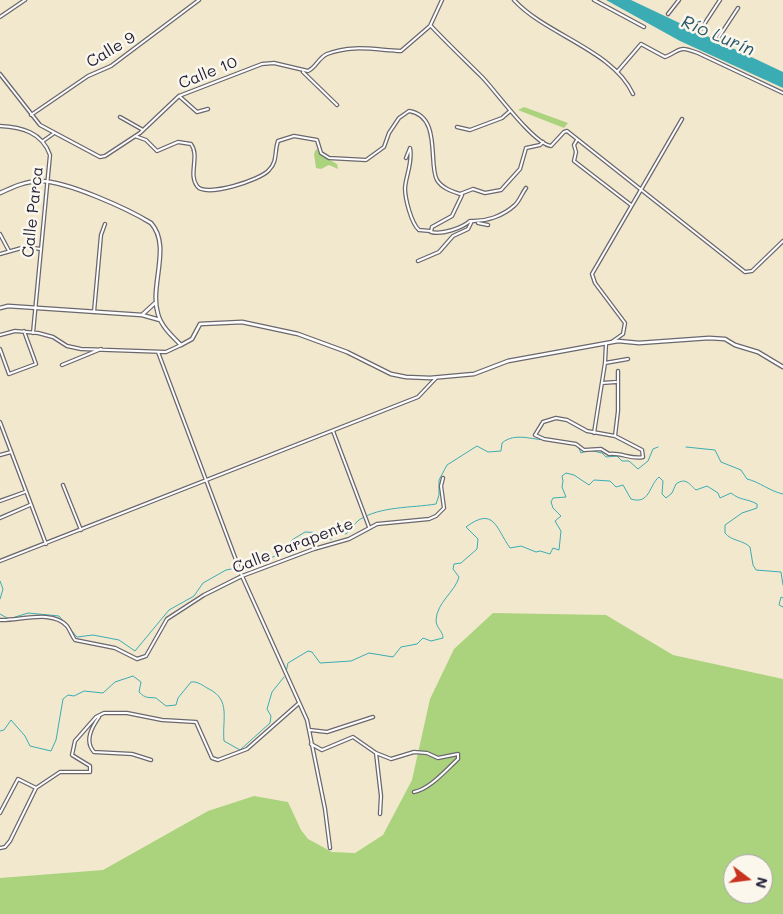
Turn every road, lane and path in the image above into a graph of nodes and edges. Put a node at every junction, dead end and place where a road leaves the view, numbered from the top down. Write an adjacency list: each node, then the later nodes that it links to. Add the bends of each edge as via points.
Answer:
1 (25, 0): 10 (street)
2 (199, 0): 24 (street, Calle 9, via 111,66 88,76)
3 (442, 0): 11 (street)
4 (514, 0): 16 (street)
5 (594, 0): 12 (street)
6 (679, 0): 9 (street)
7 (720, 0): 13 (street)
8 (738, 8): 14 (street)
9 (668, 14)
10 (0, 17)
11 (430, 26): 15 (street, via 401,51 346,48 319,58 313,69); 23 (street, via 485,80)
12 (644, 28)
13 (701, 29)
14 (719, 37)
15 (303, 72): 20 (street, Calle 10, via 267,63); 21 (street)
16 (617, 72): 18 (street, via 641,44 665,57 682,48); 19 (street, via 626,80)
17 (0, 74): 24 (street, Calle 10)
18 (783, 93)
19 (633, 94)
20 (179, 96): 22 (street, via 197,112); 29 (street, Calle 10)
21 (337, 105)
22 (208, 108)
23 (510, 111): 28 (street, via 502,118 470,130); 34 (street)
24 (31, 115): 30 (street, Calle 10)
25 (120, 117): 29 (street)
26 (682, 120): 38 (street)
27 (0, 126): 33 (street, via 20,127)
28 (457, 127)
29 (143, 130): 31 (street, Calle 10)
30 (53, 134): 31 (street, Calle 10, via 100,157); 33 (street)
31 (135, 136): 40 (street, via 146,140 157,151 178,142 190,144 194,150 195,183 202,190 212,191 266,173 276,161 278,141 289,136 317,140 323,154 330,159 366,160 384,147 399,118 412,112 420,117 429,131 434,145 436,179 444,188)
32 (578, 140): 34 (street, via 566,131 551,146); 38 (street); 41 (street, via 574,145 574,161)
33 (42, 142): 36 (street, Calle Parca, via 50,155)
34 (543, 142): 40 (street, via 526,148 520,169 501,190 485,193 473,189)
35 (406, 158): 46 (street, via 410,148 409,176 405,187 410,217 417,228)
36 (48, 182): 39 (street, via 24,183); 49 (street, Calle Parca); 53 (street, via 88,194 148,220 157,228 160,240)
37 (526, 188): 43 (street, via 514,205 495,217)
38 (640, 189): 41 (street); 48 (street, via 745,272 752,271)
39 (0, 193)
40 (462, 194): 46 (street, via 452,216)
41 (631, 205): 62 (street, via 592,274 595,284 625,324 623,334)
42 (472, 220): 43 (street); 46 (street, via 440,233); 52 (street, via 468,229 453,236 440,252)
43 (476, 222): 45 (street)
44 (105, 224): 56 (street, via 101,235)
45 (488, 225)
46 (430, 231)
47 (0, 234): 50 (street)
48 (783, 241)
49 (41, 248): 50 (street, via 25,247); 55 (street, Calle Parca)
50 (8, 252): 51 (street)
51 (0, 254)
52 (418, 261)
53 (156, 302): 57 (street); 58 (street)
54 (0, 308): 55 (street)
55 (35, 308): 56 (street); 60 (street, Calle Parca)
56 (94, 312): 57 (street)
57 (142, 315): 58 (street)
58 (161, 321): 63 (street)
59 (24, 331): 60 (street); 61 (street); 64 (street, via 36,364 9,374)
60 (33, 332): 65 (street, via 53,337 67,346)
61 (0, 336)
62 (607, 343): 68 (street); 70 (street, via 721,338 762,353); 72 (street, via 508,361 474,374)
63 (181, 345): 66 (street, via 168,352); 72 (street, via 192,339 200,324 259,324 338,348 397,376)
64 (0, 349)
65 (102, 349): 66 (street); 69 (street)
66 (158, 352): 82 (street)
67 (628, 359): 68 (street)
68 (605, 363): 74 (street)
69 (62, 365)
70 (783, 367)
71 (618, 371): 73 (street)
72 (436, 378): 76 (street, via 418,397)
73 (616, 382): 74 (street); 78 (street)
74 (602, 383): 77 (street)
75 (0, 422): 79 (street)
76 (333, 431): 82 (street); 88 (street)
77 (594, 433): 78 (street); 78 (street, via 556,418 543,422 535,434 538,438 576,444 584,450 601,449 609,454 643,456 642,450)
78 (615, 436)
79 (11, 452): 80 (street); 84 (street)
80 (0, 455)
81 (443, 478): 88 (street, Calle Parapente, via 444,508 436,516)
82 (206, 482): 89 (street); 92 (street)
83 (63, 484): 89 (street)
84 (25, 492): 85 (street); 86 (street)
85 (0, 501)
86 (30, 505): 87 (street); 90 (street)
87 (0, 518)
88 (370, 527): 92 (street, Calle Parapente, via 349,539)
89 (81, 530): 90 (street)
90 (46, 544): 91 (street)
91 (0, 561)
92 (242, 576): 93 (street, Calle Parapente, via 166,619 146,656 137,658 116,648 75,640 66,625 52,619); 94 (street)
93 (0, 620)
94 (298, 704): 95 (street, via 247,749 216,760 212,758 196,722 127,713); 97 (street)
95 (100, 715): 100 (street, via 90,734 92,751 132,754); 101 (street, via 72,748 72,754 90,766 90,772 60,772)
96 (373, 717): 97 (street, via 327,732)
97 (310, 730): 98 (street)
98 (311, 744): 99 (street, via 322,750 353,737); 106 (street)
99 (376, 753): 102 (street, via 394,759 414,752 436,758 458,754 458,759 451,766); 104 (street)
100 (151, 760)
101 (36, 788): 103 (street, via 18,779); 105 (street, via 10,841 6,847)
102 (414, 792)
103 (0, 813)
104 (380, 814)
105 (0, 848)
106 (330, 848)

